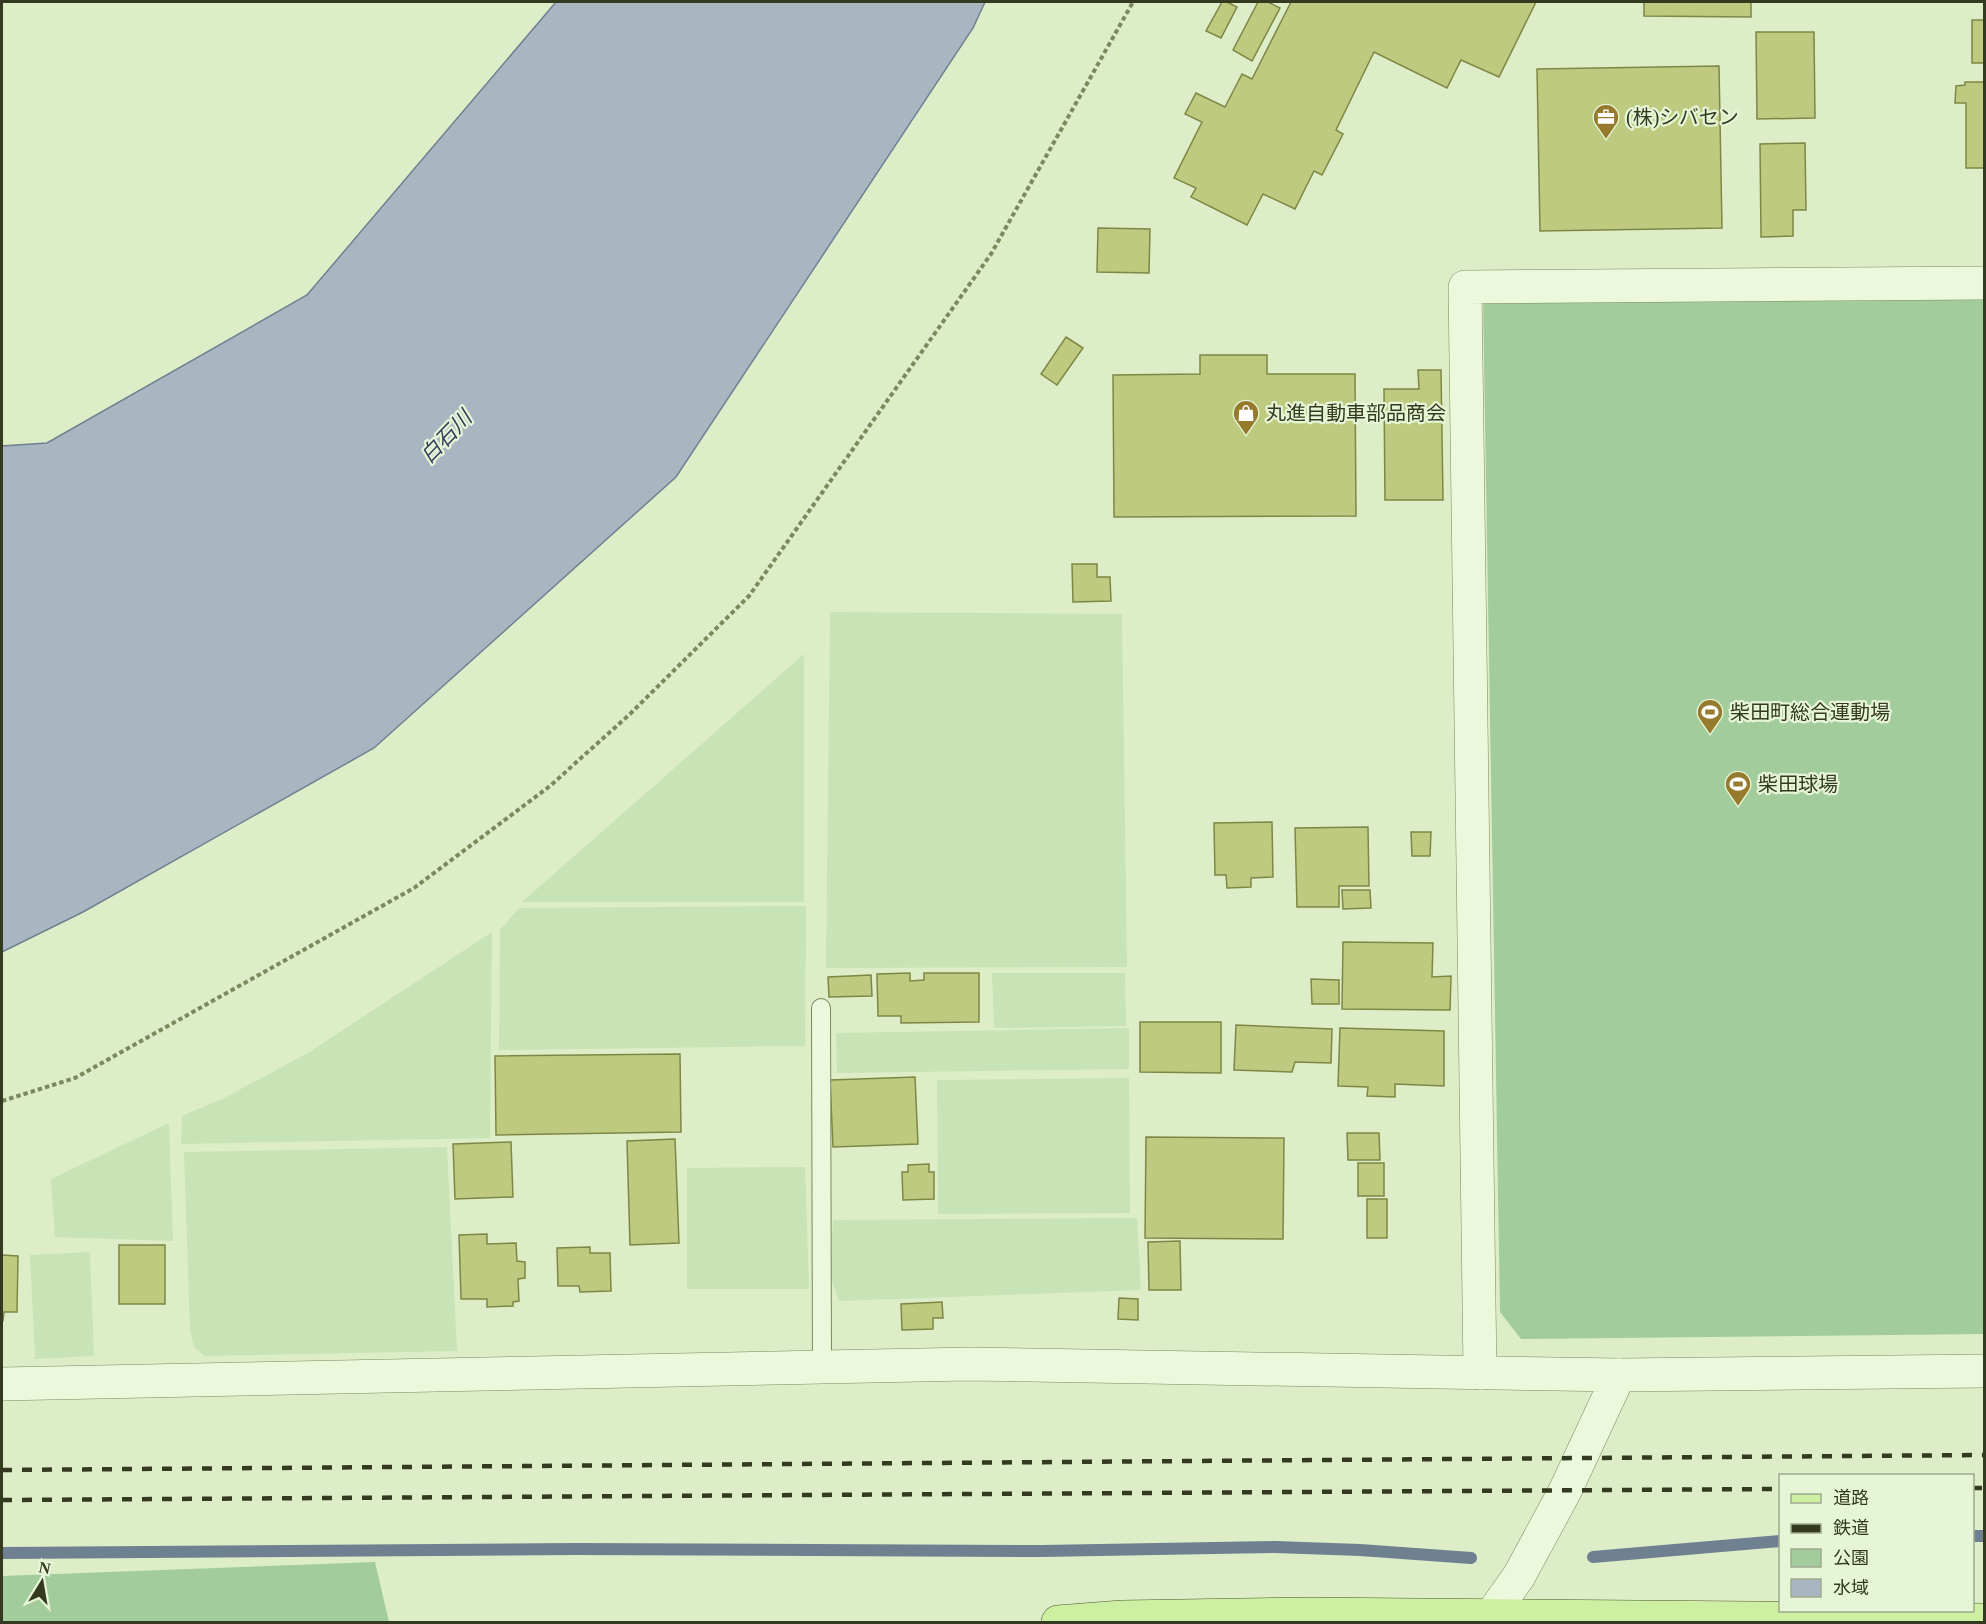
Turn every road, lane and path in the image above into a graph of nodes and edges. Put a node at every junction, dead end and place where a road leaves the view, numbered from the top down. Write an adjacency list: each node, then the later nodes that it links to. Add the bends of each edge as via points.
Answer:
1 (1133, 2): 4 (path, via 991,254 748,596 630,714 550,786 414,888 75,1078)
2 (1984, 283): 7 (street, via 1465,287)
3 (821, 1008): 5 (lane)
4 (2, 1101)
5 (822, 1368): 7 (street, via 969,1364); 9 (street)
6 (1984, 1371): 8 (street)
7 (1480, 1373): 8 (street)
8 (1619, 1375): 10 (street, via 1565,1491 1519,1576)
9 (2, 1384)
10 (1491, 1618): 11 (main road); 12 (main road, via 1226,1615)
11 (1966, 1621)
12 (1058, 1623)

